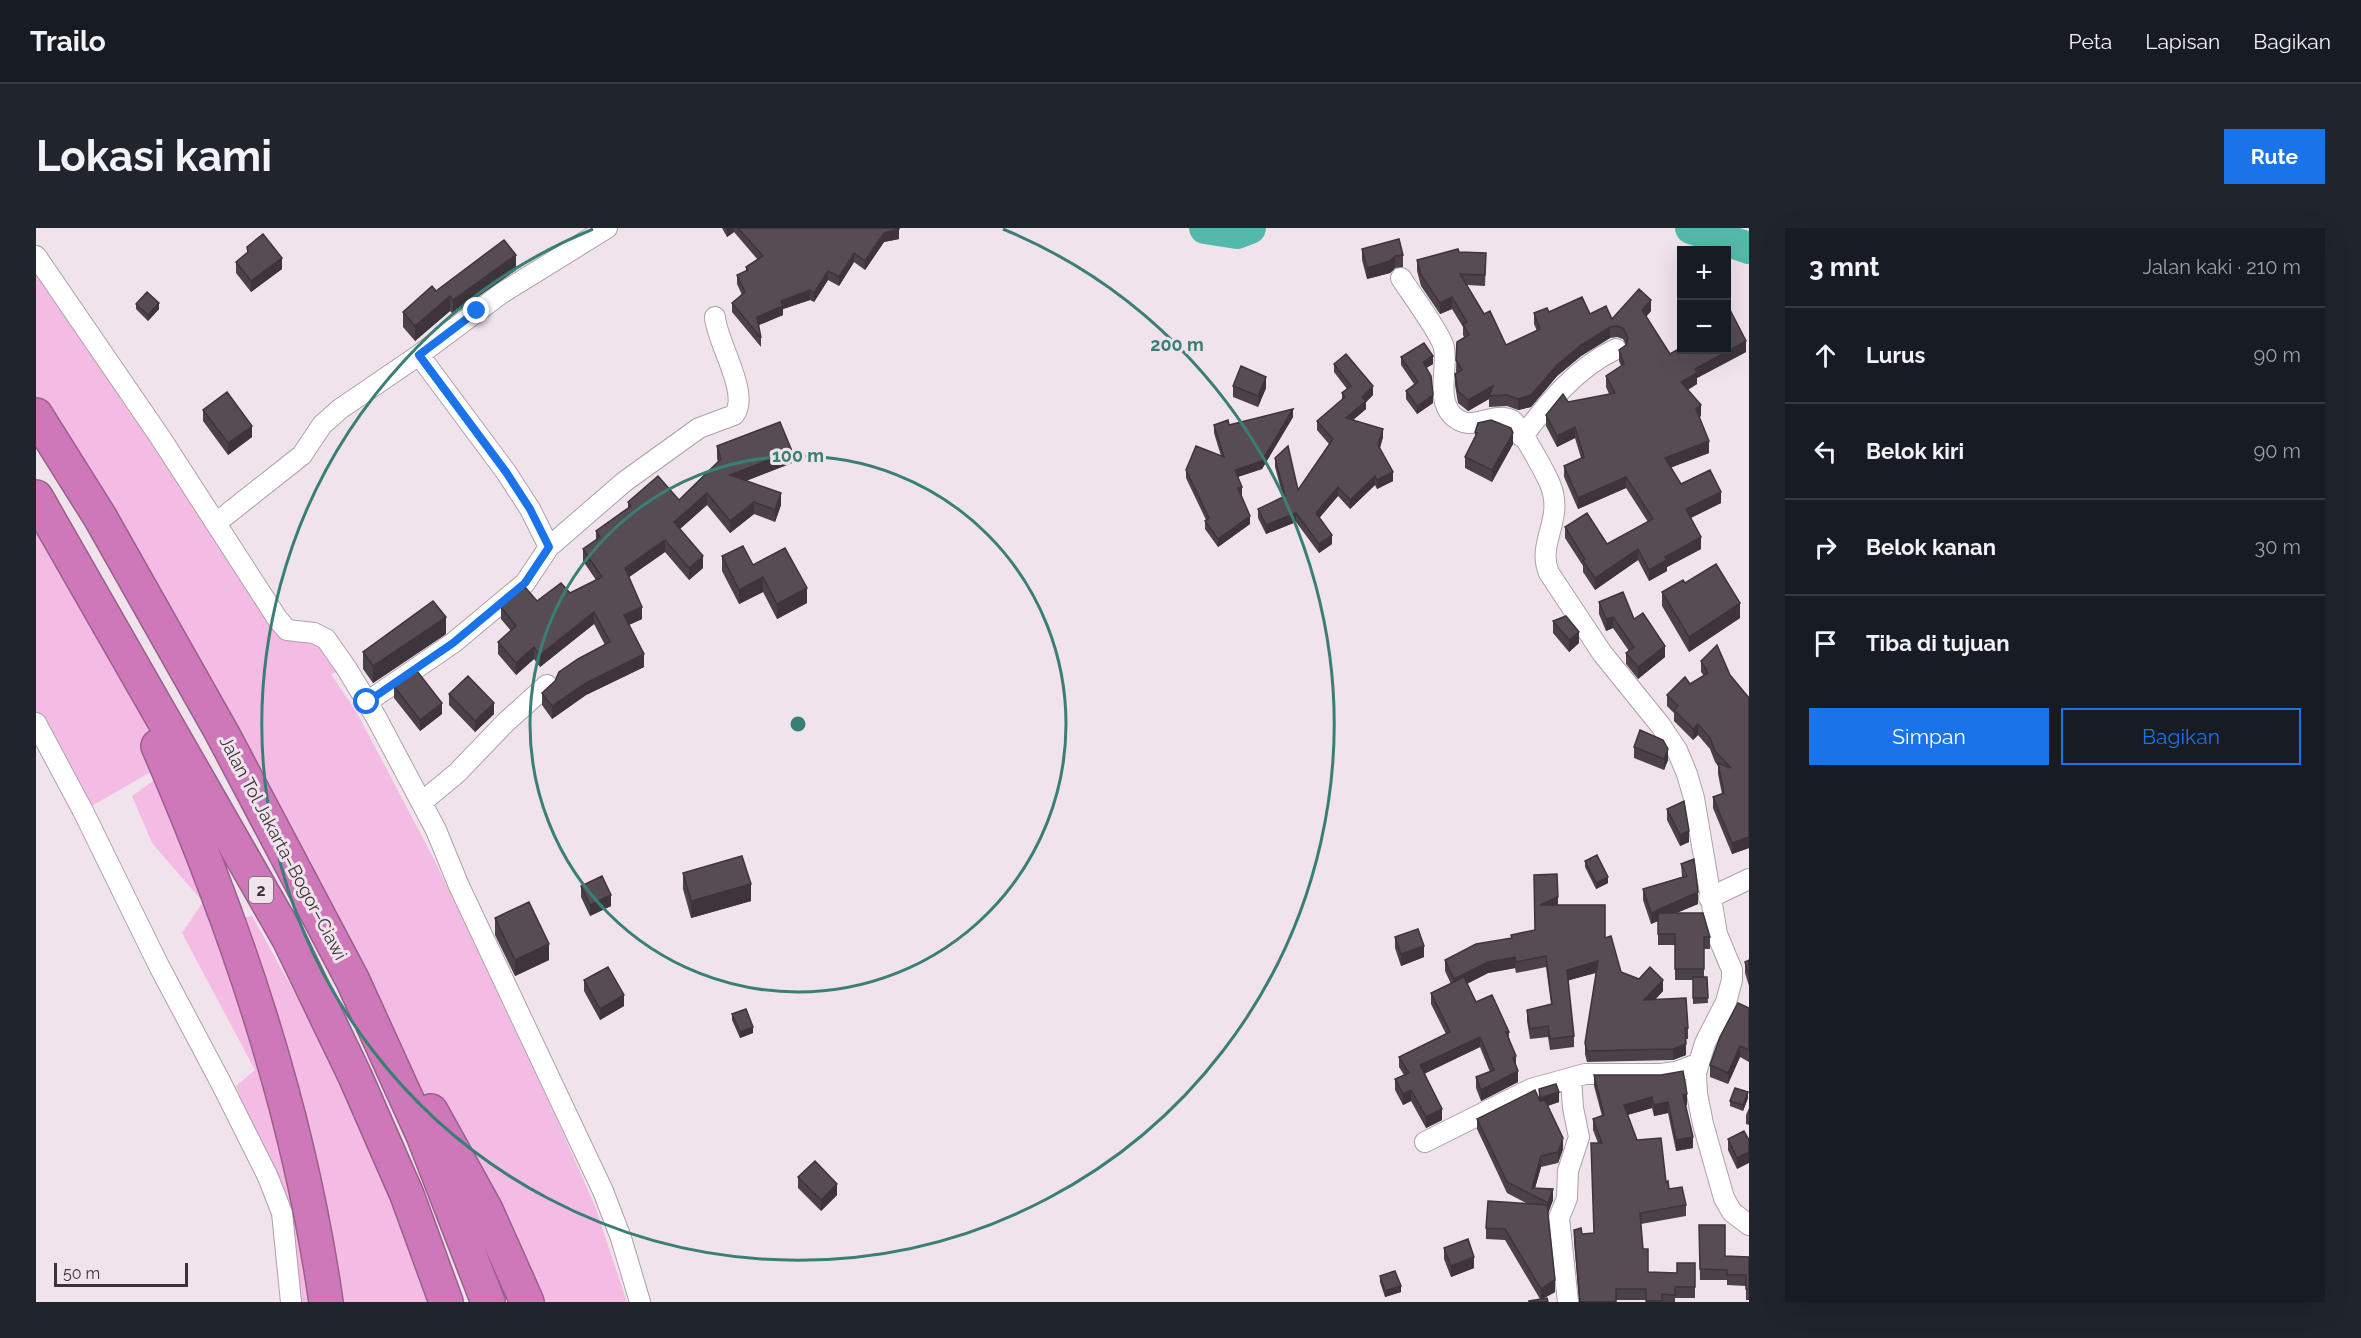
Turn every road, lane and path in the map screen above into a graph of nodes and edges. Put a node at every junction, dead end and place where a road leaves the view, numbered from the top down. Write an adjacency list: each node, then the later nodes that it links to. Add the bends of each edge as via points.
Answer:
1 (607, 228): 6 (street, via 501,293)
2 (36, 256): 10 (street)
3 (1401, 278): 8 (street, via 1444,348 1445,403 1452,414 1471,423 1506,418 1513,421)
4 (715, 317): 11 (street, via 731,362 737,412 679,441)
5 (1616, 349): 8 (street, via 1599,357 1570,381)
6 (419, 355): 10 (street, via 330,417 302,455); 11 (street, via 511,480)
7 (36, 415): 18 (highway, Jalan Tol Jakarta–Bogor–Ciawi / 2, via 182,660)
8 (1522, 437): 17 (street, via 1542,467 1555,501 1545,548 1546,566 1602,653 1677,750 1694,798)
9 (44, 509): 24 (highway, via 114,647 194,827 261,1013 302,1171); 25 (highway, Jalan Tol Jakarta–Bogor–Ciawi / 2, via 289,939 407,1195)
10 (216, 523): 13 (street, via 283,627 326,639)
11 (549, 547): 13 (street, via 525,583 453,643)
12 (547, 685): 15 (street)
13 (367, 702): 15 (street)
14 (36, 723): 23 (street, via 268,1177 282,1213)
15 (422, 802): 28 (street, via 603,1191)
16 (1749, 879): 17 (street)
17 (1709, 898): 19 (street, via 1732,980)
18 (352, 981): 26 (highway, Jalan Tol Jakarta–Bogor–Ciawi / 2, via 423,1135); 27 (highway, via 457,1155)
19 (1697, 1064): 20 (street, via 1661,1074 1601,1072); 22 (street, via 1697,1094 1724,1198 1732,1212)
20 (1571, 1078): 21 (street, via 1531,1089); 29 (street, via 1579,1137 1559,1218)
21 (1425, 1142)
22 (1749, 1225)
23 (291, 1302)
24 (326, 1302)
25 (446, 1302)
26 (488, 1302)
27 (527, 1302)
28 (640, 1302)
29 (1568, 1302)

